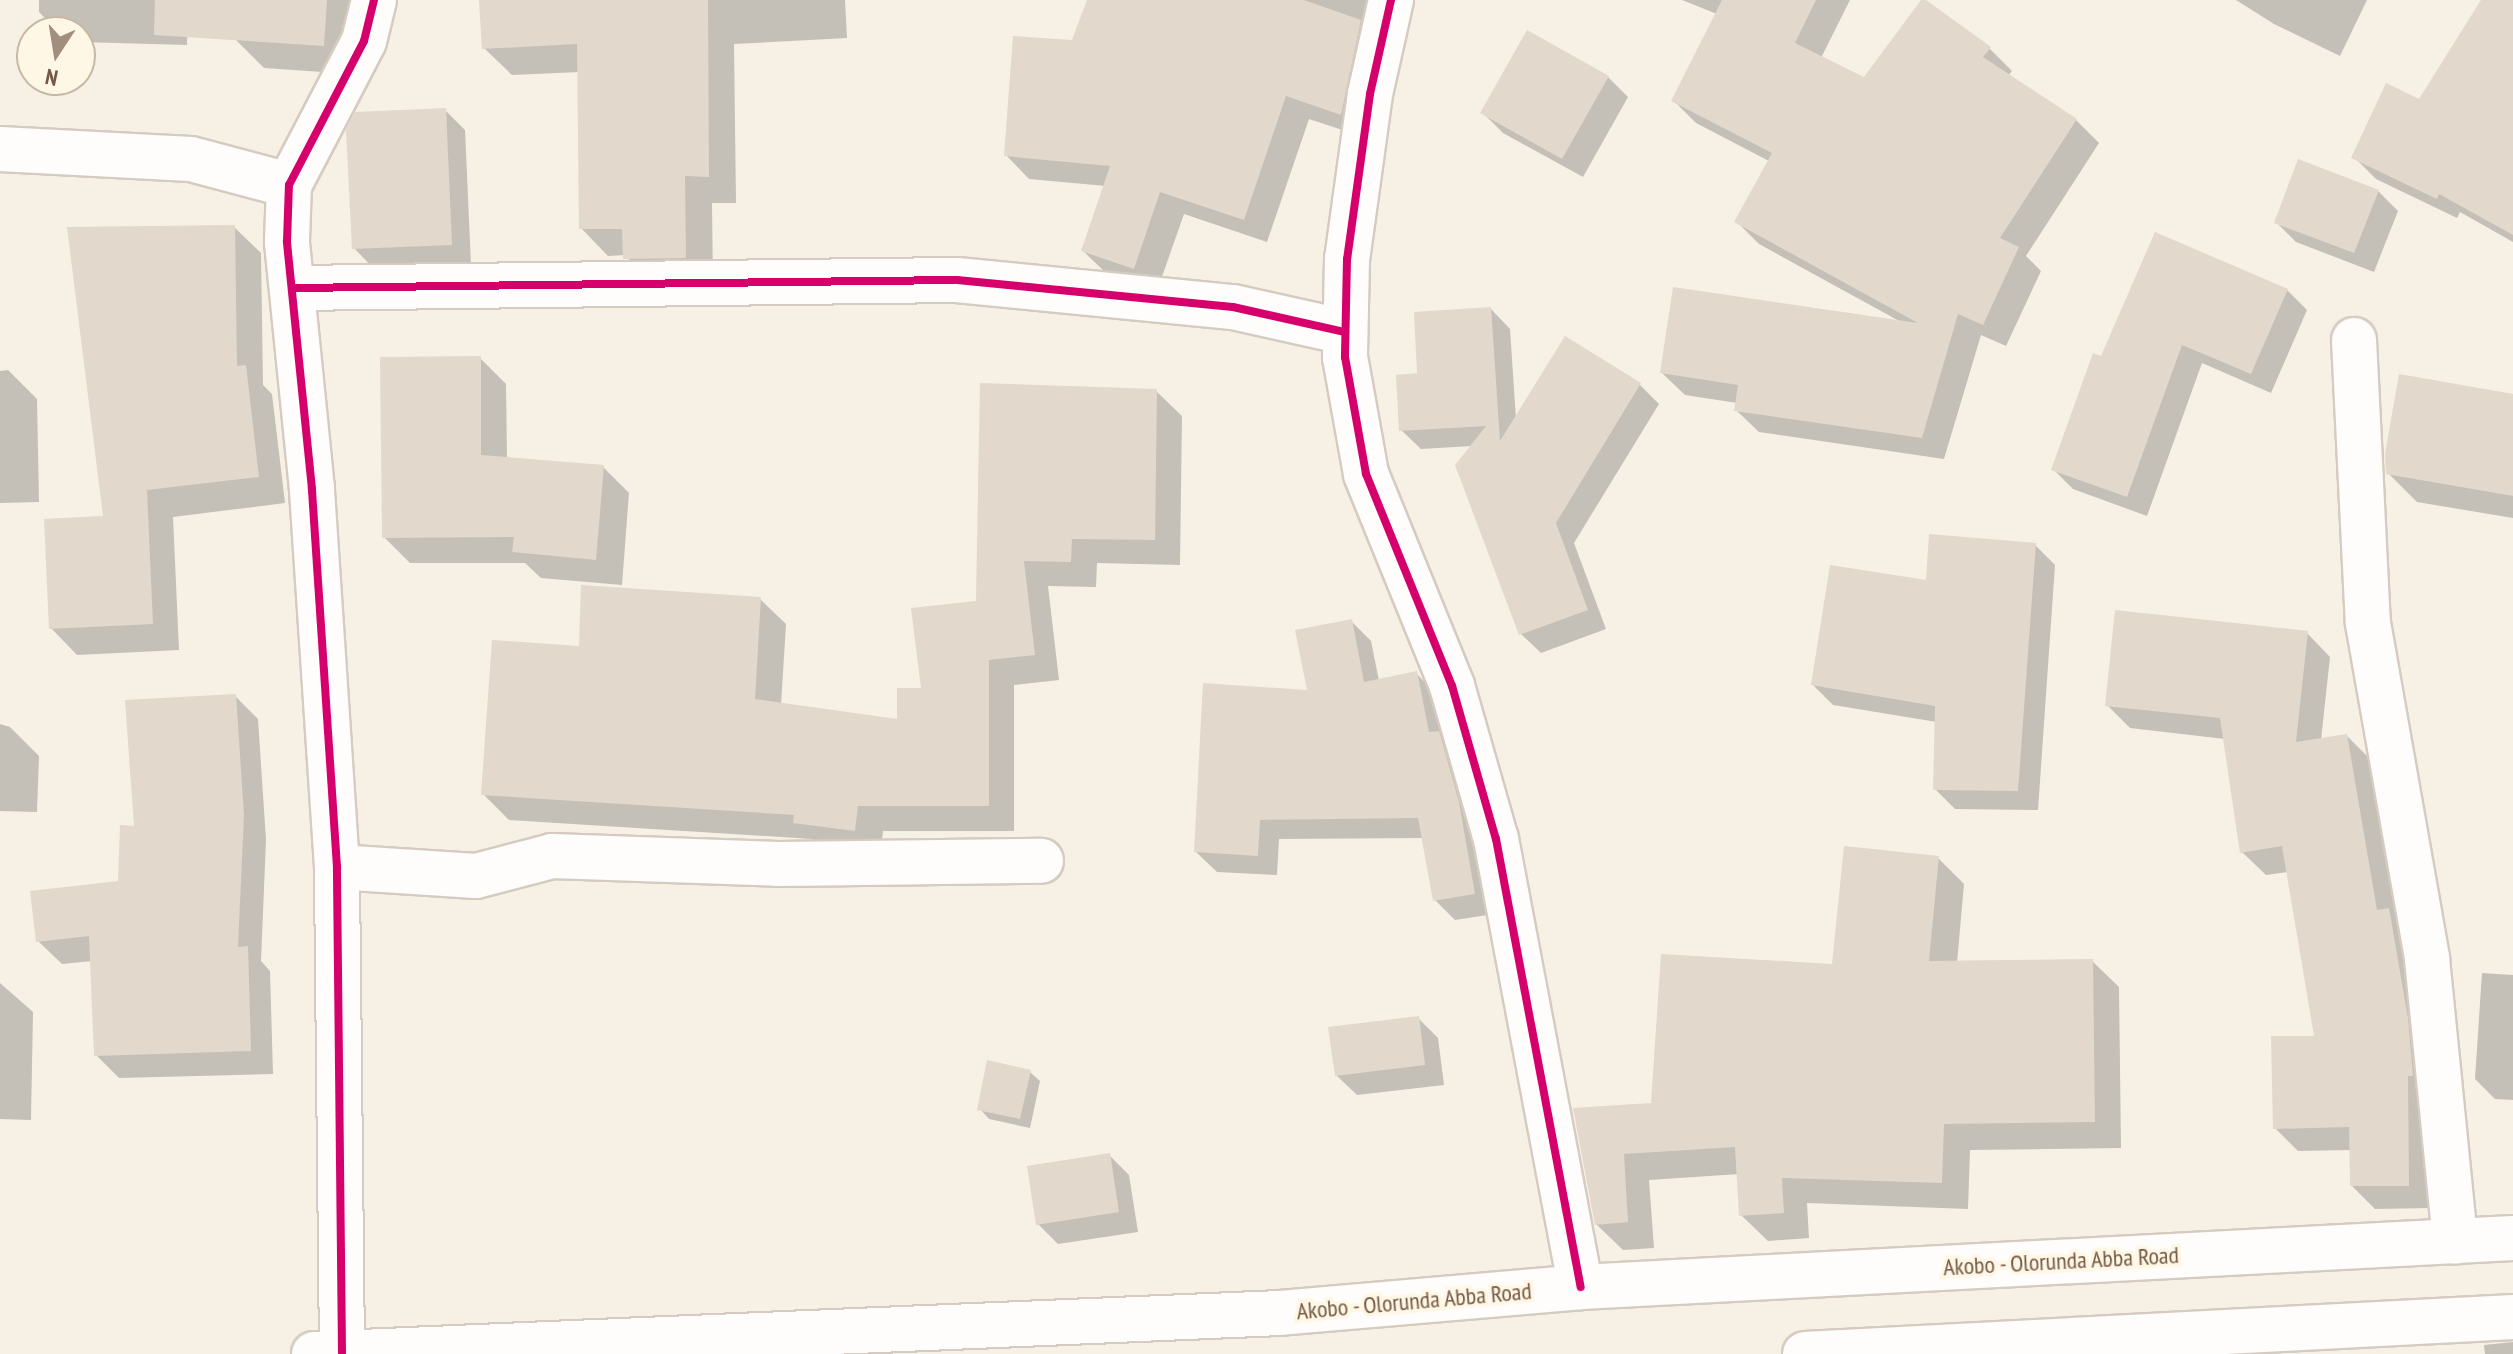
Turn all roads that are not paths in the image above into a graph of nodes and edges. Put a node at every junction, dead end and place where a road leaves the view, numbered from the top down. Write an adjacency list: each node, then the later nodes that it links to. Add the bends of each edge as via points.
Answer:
1 (374, 0): 4 (street, via 364,41)
2 (1391, 0): 6 (street, via 1370,94 1351,229)
3 (0, 149): 4 (street, via 191,159)
4 (289, 185): 5 (street)
5 (292, 288): 6 (street, via 957,280 1233,307); 9 (street, via 312,489)
6 (1345, 332): 12 (street, via 1366,474 1452,686 1496,839)
7 (2354, 340): 11 (street, via 2368,623 2427,959)
8 (1041, 861): 9 (street, via 778,864 552,856 476,876)
9 (337, 867): 14 (street)
10 (2513, 1238): 11 (street, Akobo - Olorunda Abba Road)
11 (2455, 1242): 12 (street, Akobo - Olorunda Abba Road)
12 (1581, 1287): 14 (street, Akobo - Olorunda Abba Road, via 1279,1313)
13 (2513, 1317): 15 (street)
14 (328, 1353)
15 (1805, 1354)

